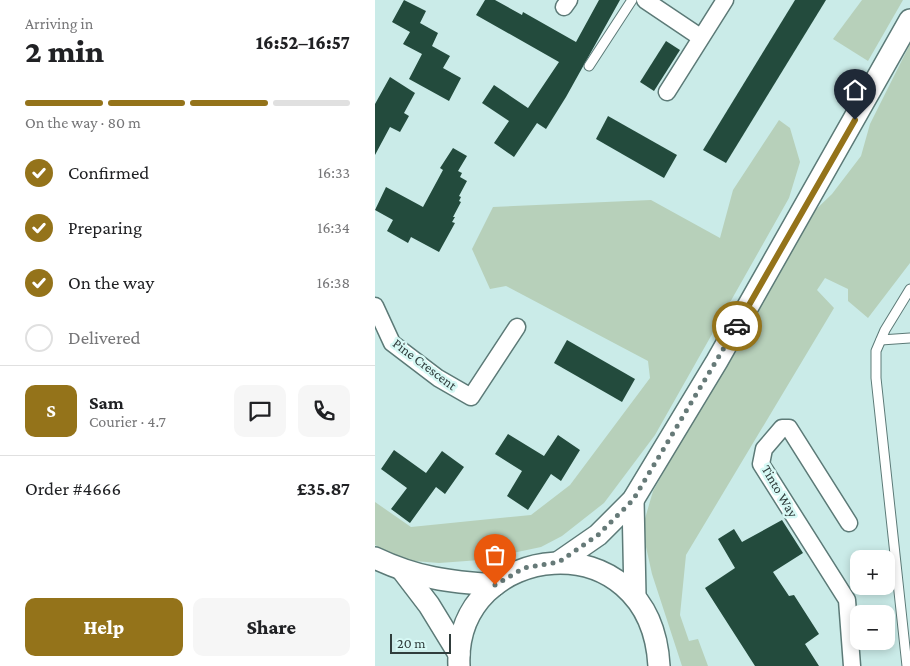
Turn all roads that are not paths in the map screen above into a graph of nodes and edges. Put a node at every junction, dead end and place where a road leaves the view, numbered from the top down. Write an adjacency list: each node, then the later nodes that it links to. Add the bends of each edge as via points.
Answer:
1 (632, 0): 6 (lane)
2 (645, 0): 5 (street)
3 (725, 0): 5 (street)
4 (910, 20): 13 (street, via 722,352)
5 (700, 37): 7 (street)
6 (589, 66)
7 (667, 92)
8 (910, 289): 12 (lane)
9 (375, 306): 10 (street, Pine Crescent, via 392,343 438,378 476,400)
10 (517, 327)
11 (910, 338): 12 (lane)
12 (881, 340): 23 (lane, via 877,351 877,378)
13 (633, 500): 16 (street, via 598,535); 19 (street)
14 (849, 523): 22 (street, Tinto Way, via 789,428 782,428 764,449 761,464 847,600)
15 (375, 558): 17 (street)
16 (559, 562): 18 (street, via 524,568); 19 (street, via 587,566 605,574)
17 (403, 571): 18 (street, via 451,582); 20 (street, via 429,605)
18 (495, 585): 20 (street, via 477,604 465,628)
19 (635, 596): 21 (street, via 650,619 658,644)
20 (459, 660)
21 (659, 666)
22 (852, 666)
23 (907, 666)

